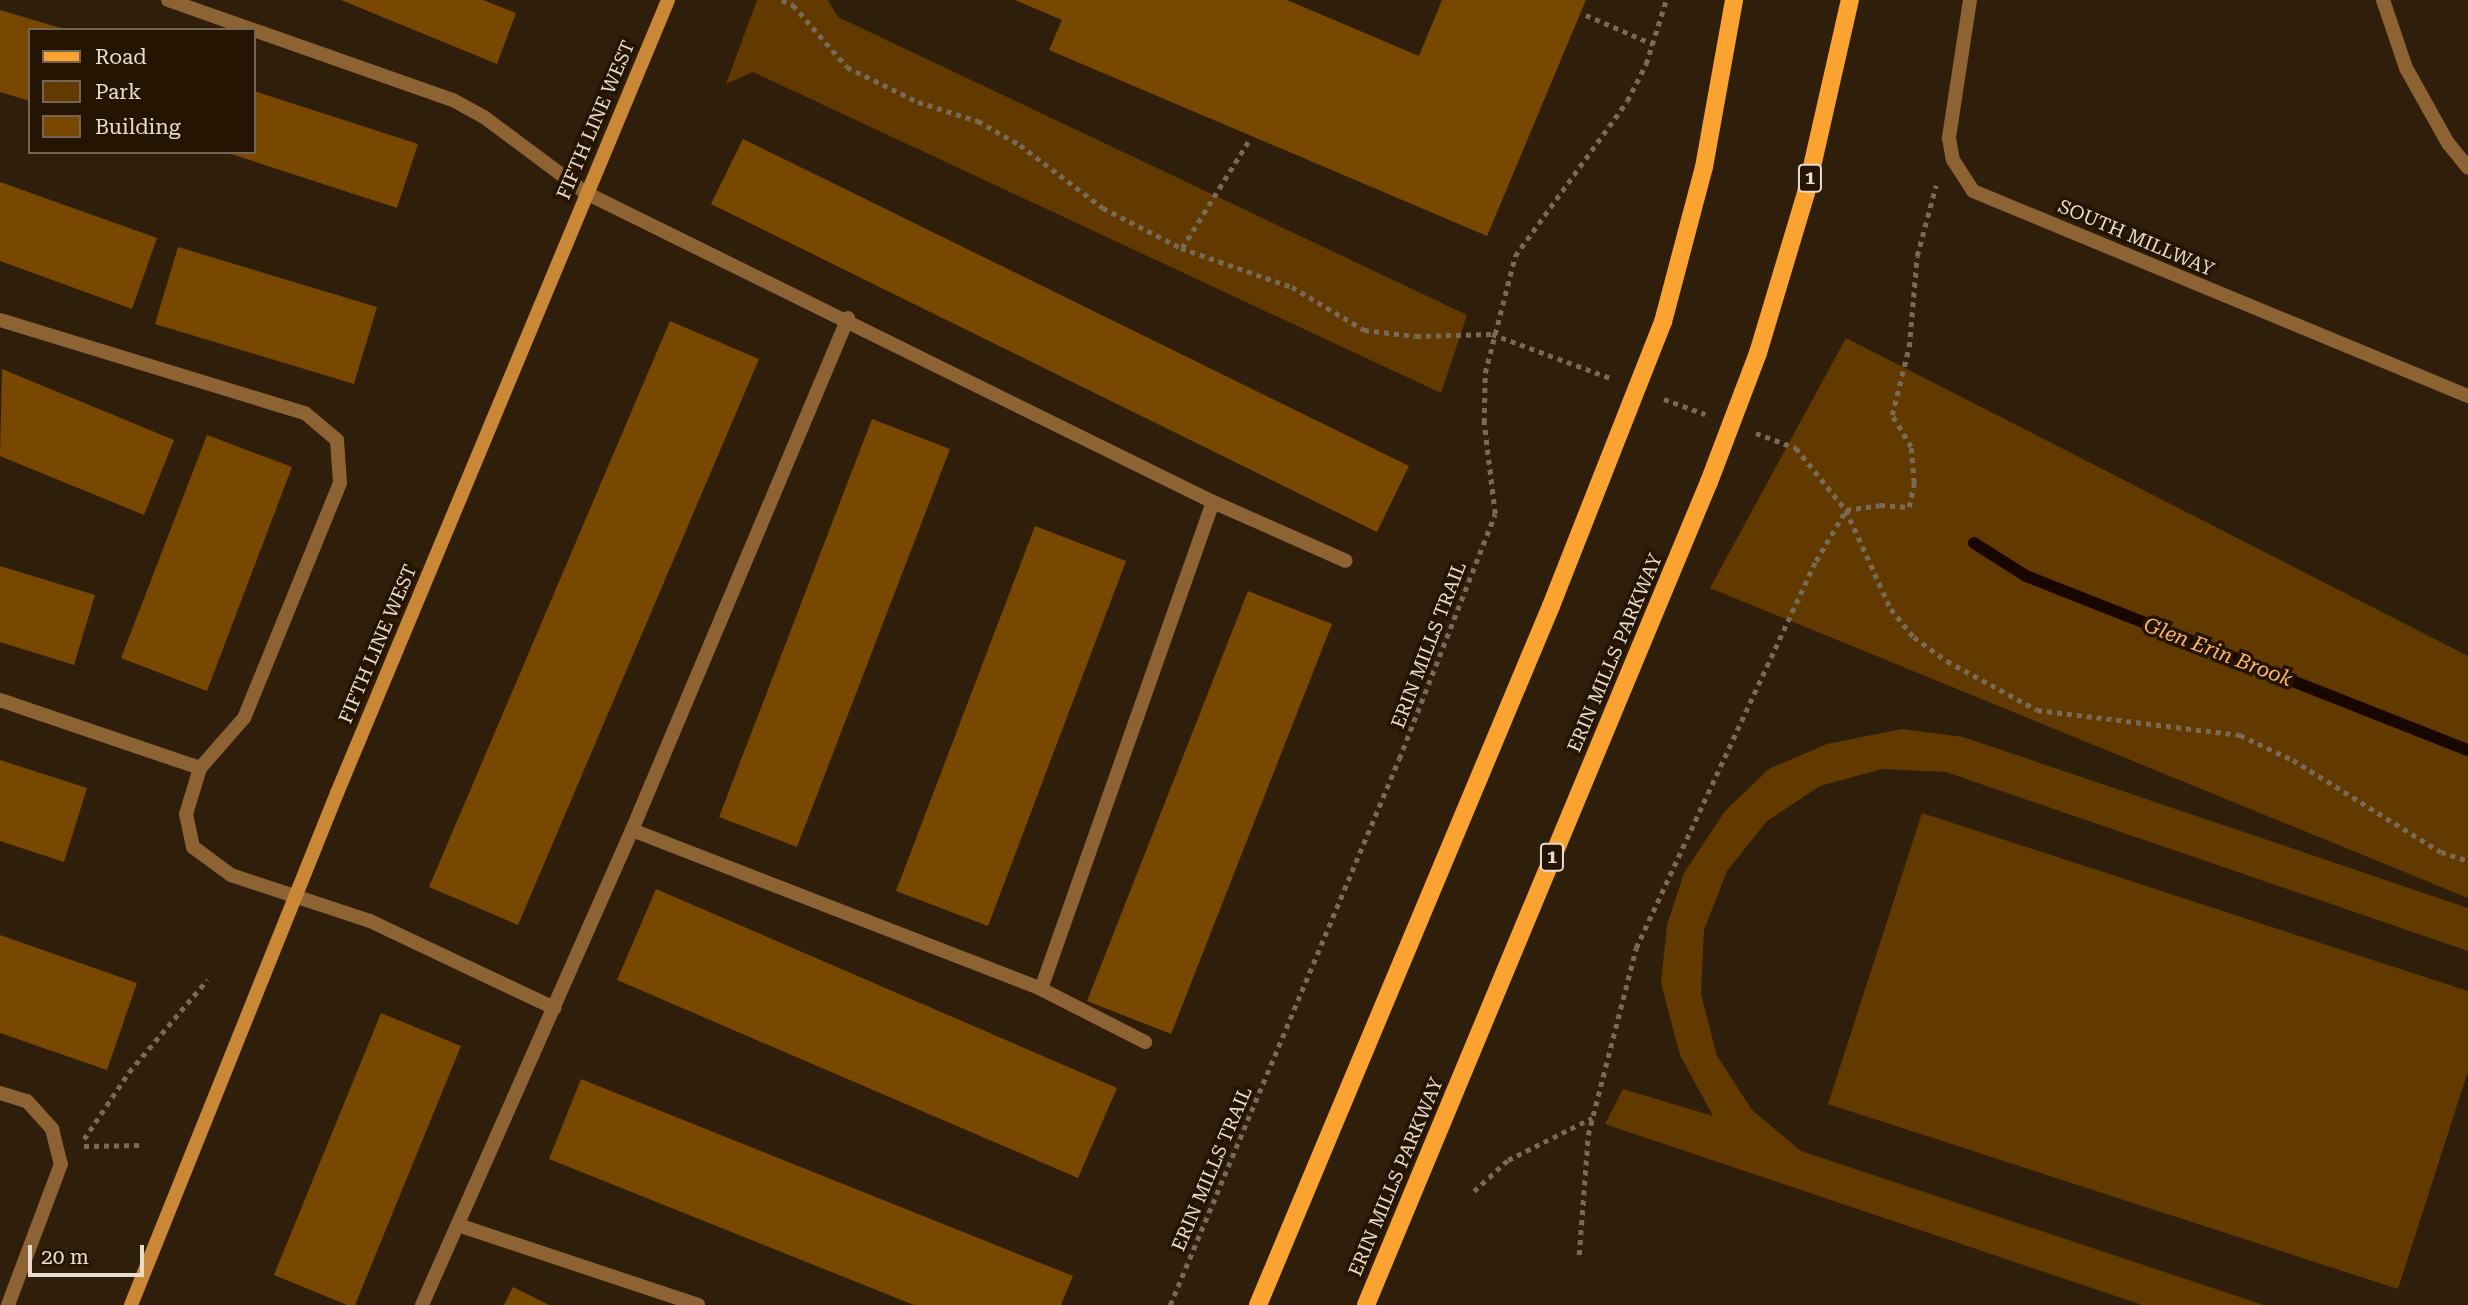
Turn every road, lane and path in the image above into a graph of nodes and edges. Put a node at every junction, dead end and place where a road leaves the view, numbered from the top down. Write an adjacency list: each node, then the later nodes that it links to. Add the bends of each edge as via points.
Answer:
1 (168, 0): 9 (lane)
2 (668, 0): 15 (street, FIFTH LINE WEST)
3 (1666, 0): 11 (path, ERIN MILLS TRAIL)
4 (1734, 0): 41 (main road, via 1704,167 1663,322 1615,450)
5 (1850, 0): 42 (main road, ERIN MILLS PARKWAY / 1, via 1806,193 1758,353 1709,482)
6 (1970, 0): 13 (lane, SOUTH MILLWAY, via 1949,138)
7 (2384, 0): 14 (lane, via 2406,68)
8 (1586, 15): 11 (path)
9 (247, 28)
10 (256, 31): 15 (lane, via 453,100 484,117)
11 (1653, 44): 40 (path, ERIN MILLS TRAIL, via 1627,101 1515,257 1485,373 1484,423 1494,514 1399,759)
12 (1248, 142): 16 (path)
13 (1953, 160): 19 (lane, SOUTH MILLWAY, via 1973,191); 31 (path, via 1929,203 1910,302 1907,359 1892,415 1911,447 1914,483 1909,507 1846,510 1816,561 1636,947)
14 (2468, 169)
15 (586, 193): 17 (lane); 25 (street, FIFTH LINE WEST)
16 (1181, 248)
17 (848, 318): 20 (lane); 24 (lane)
18 (0, 320): 23 (lane, via 305,413 337,440 340,483 244,719)
19 (2468, 397)
20 (1213, 502): 21 (lane); 27 (lane)
21 (1346, 561)
22 (0, 700): 23 (lane)
23 (200, 768): 25 (lane, via 186,814 193,847 231,875)
24 (632, 831): 27 (lane); 28 (lane)
25 (299, 894): 28 (lane, via 370,921); 37 (street, FIFTH LINE WEST)
26 (207, 980): 32 (path, via 129,1072 85,1133 82,1146)
27 (1041, 989): 29 (lane)
28 (554, 1008): 34 (lane)
29 (1145, 1042)
30 (0, 1093): 36 (lane, via 27,1101 52,1129 61,1164)
31 (1592, 1118): 33 (path, via 1508,1160); 35 (path)
32 (144, 1145)
33 (1474, 1191)
34 (458, 1225): 38 (lane); 39 (lane)
35 (1579, 1255)
36 (8, 1305)
37 (131, 1305)
38 (422, 1305)
39 (698, 1305)
40 (1170, 1305)
41 (1258, 1305)
42 (1366, 1305)

